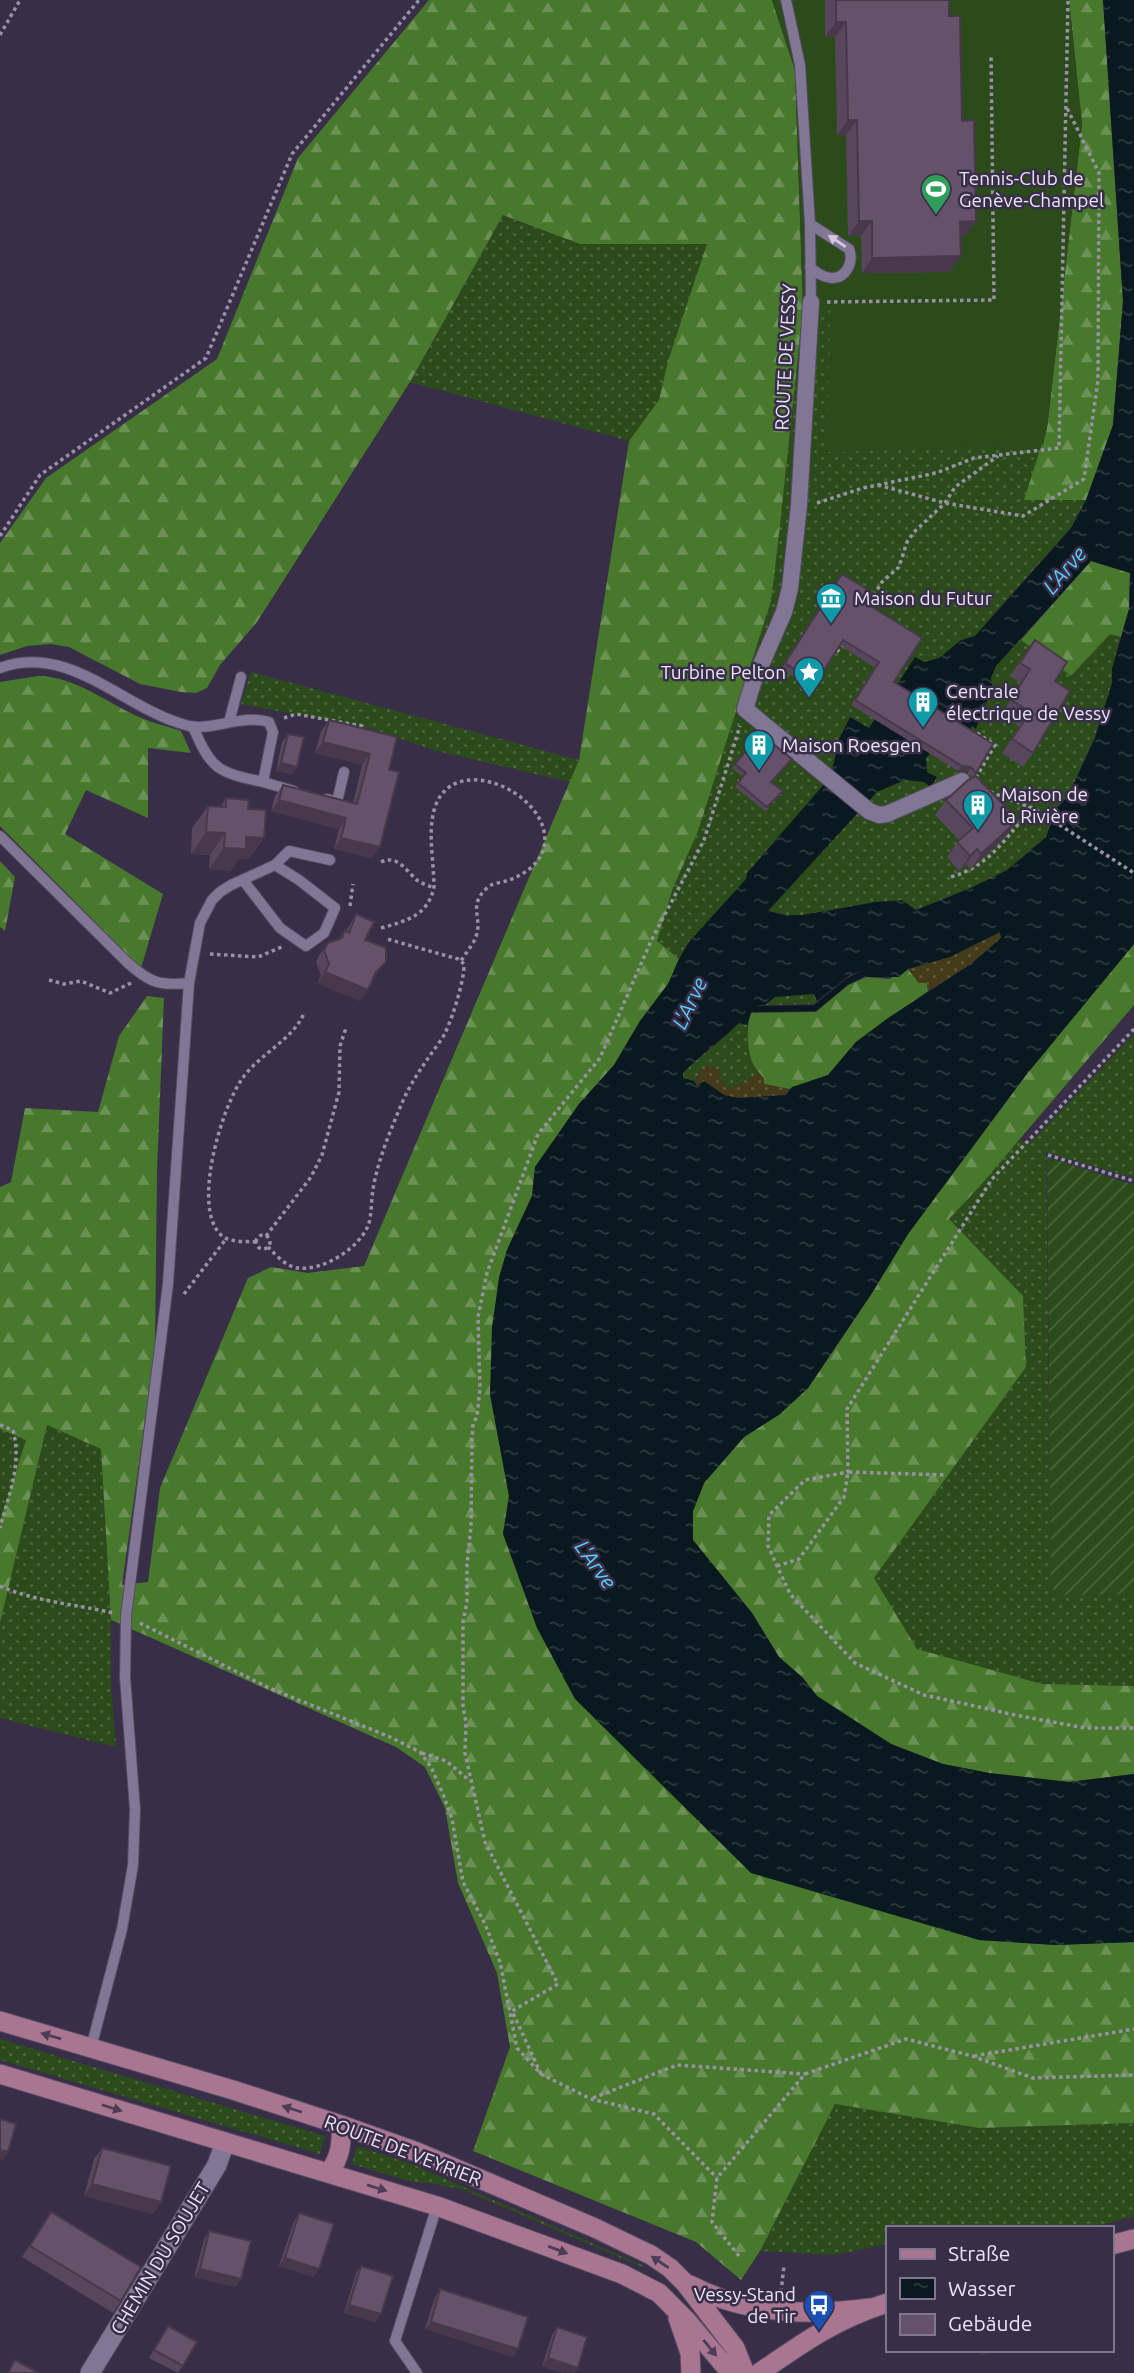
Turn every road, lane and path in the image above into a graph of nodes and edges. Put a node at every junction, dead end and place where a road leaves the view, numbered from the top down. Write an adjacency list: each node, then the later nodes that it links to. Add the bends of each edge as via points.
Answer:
1 (20, 0): 6 (path)
2 (419, 0): 17 (path, via 292,154 206,358 40,475)
3 (786, 0): 10 (lane, ROUTE DE VESSY, via 800,65)
4 (1068, 0): 9 (path)
5 (0, 23): 6 (path)
6 (6, 26): 7 (path)
7 (0, 36)
8 (990, 54): 12 (path, via 994,300)
9 (1065, 102): 13 (path, via 1059,448); 15 (path, via 1099,173 1098,380 1084,480 1023,516)
10 (810, 224): 11 (lane, ROUTE DE VESSY); 11 (lane, one-way to 10, via 832,279 842,276 852,256 849,249)
11 (810, 267): 12 (lane, ROUTE DE VESSY)
12 (811, 302): 16 (street, ROUTE DE VESSY)
13 (1000, 455): 14 (path); 15 (path, via 954,487)
14 (876, 485): 15 (path); 16 (path)
15 (945, 503): 18 (path, via 911,535 899,567 882,582)
16 (799, 506): 23 (street, ROUTE DE VESSY, via 787,601)
17 (0, 536)
18 (866, 607)
19 (844, 641): 20 (path)
20 (837, 652)
21 (0, 668): 27 (lane, via 29,661 52,663)
22 (241, 677): 25 (lane)
23 (745, 709): 33 (street, via 872,812 887,814); 74 (path, via 704,840 651,941 600,1058 538,1134 487,1273 478,1317 480,1388 473,1423 463,1622 465,1753)
24 (309, 717): 26 (path); 28 (path, via 289,715); 29 (path, via 362,726)
25 (229, 722): 27 (lane); 28 (lane, via 260,719)
26 (308, 723)
27 (193, 727): 32 (lane, via 201,749 218,767 232,776)
28 (273, 728): 32 (lane)
29 (362, 731)
30 (977, 733): 33 (path, via 995,745)
31 (344, 772): 35 (lane, via 337,802)
32 (263, 782): 34 (lane)
33 (966, 784): 36 (path)
34 (300, 792)
35 (312, 795)
36 (1032, 808): 41 (path); 42 (path, via 988,860)
37 (0, 836): 52 (lane)
38 (330, 860): 40 (lane, via 289,851)
39 (381, 862): 45 (path, via 397,862)
40 (275, 865): 43 (lane); 48 (lane, via 335,908 324,933 316,939 306,946)
41 (1134, 873)
42 (951, 877)
43 (243, 880): 48 (lane, via 280,928); 50 (lane, via 212,900 200,923)
44 (353, 884): 46 (path)
45 (434, 888): 47 (path, via 414,918); 51 (path, via 432,822 440,798 451,787 469,781 495,782 511,790 537,816 544,832 539,859 517,877 483,892 476,907 476,937)
46 (348, 911)
47 (381, 928)
48 (294, 938): 50 (path, via 258,957)
49 (387, 939): 51 (path)
50 (194, 951): 54 (lane)
51 (461, 961): 63 (path, via 465,966 461,988 443,1037 412,1082 386,1144 364,1233 344,1253 310,1268 289,1265)
52 (143, 976): 53 (path, via 110,993 81,981 64,984); 54 (lane, via 162,984)
53 (49, 980)
54 (189, 983): 64 (lane)
55 (304, 1013): 61 (path, via 295,1029 250,1069 230,1102 212,1159 209,1193 214,1224)
56 (345, 1028): 60 (path, via 339,1092 322,1155)
57 (1134, 1030): 66 (path, via 992,1179 847,1409)
58 (1048, 1155): 59 (path)
59 (1134, 1181)
60 (266, 1236): 62 (path); 63 (path)
61 (227, 1239): 62 (path); 64 (path)
62 (256, 1242): 63 (path, via 259,1249)
63 (268, 1247)
64 (164, 1321): 71 (lane)
65 (0, 1425): 68 (path, via 13,1430 18,1448)
66 (848, 1472): 67 (path); 69 (path, via 844,1497 799,1559); 69 (path, via 805,1480 769,1515 768,1546)
67 (947, 1475)
68 (0, 1528)
69 (777, 1566): 72 (path, via 790,1594 856,1662 924,1695 1085,1728)
70 (0, 1586): 71 (path, via 34,1599)
71 (126, 1616): 73 (path, via 269,1688); 77 (lane, via 125,1677 135,1808 133,1865 122,1929)
72 (1134, 1728)
73 (420, 1752): 74 (path, via 446,1761); 80 (path, via 443,1794 463,1882 500,1962 517,2048)
74 (471, 1782): 80 (path, via 485,1842 558,1984 512,2011)
75 (0, 2021): 77 (main road, ROUTE DE VEYRIER, one-way to 75)
76 (1134, 2029): 78 (path)
77 (91, 2048): 84 (main road, ROUTE DE VEYRIER, one-way to 77)
78 (972, 2056): 81 (path, via 906,2039); 82 (path, via 1033,2078)
79 (0, 2074): 85 (main road, ROUTE DE VEYRIER, one-way to 85)
80 (541, 2074): 83 (path)
81 (805, 2074): 83 (path, via 677,2065); 87 (path)
82 (1134, 2075)
83 (591, 2099): 87 (path, via 654,2114)
84 (341, 2126): 86 (main road, via 338,2160); 93 (main road, ROUTE DE VEYRIER, one-way to 84, via 651,2255 595,2228 417,2152)
85 (225, 2142): 86 (main road, ROUTE DE VEYRIER); 97 (street, CHEMIN DU SOUJET, via 217,2165)
86 (329, 2173): 88 (main road, ROUTE DE VEYRIER, one-way to 88)
87 (717, 2178): 91 (path, via 712,2222)
88 (437, 2206): 96 (main road, ROUTE DE VEYRIER, one-way to 96, via 630,2278 659,2293); 98 (lane, via 395,2341)
89 (1134, 2239): 90 (main road)
90 (1113, 2244)
91 (738, 2256)
92 (784, 2266): 94 (path)
93 (685, 2283): 95 (main road, via 726,2300 778,2310 825,2313); 101 (main road, ROUTE DE VEYRIER, via 735,2348)
94 (781, 2286)
95 (879, 2306): 102 (main road, via 842,2319)
96 (676, 2310): 99 (main road, via 690,2353); 100 (main road, ROUTE DE VEYRIER, one-way to 100)
97 (90, 2373)
98 (417, 2373)
99 (691, 2373)
100 (735, 2373)
101 (745, 2373)
102 (758, 2373)

